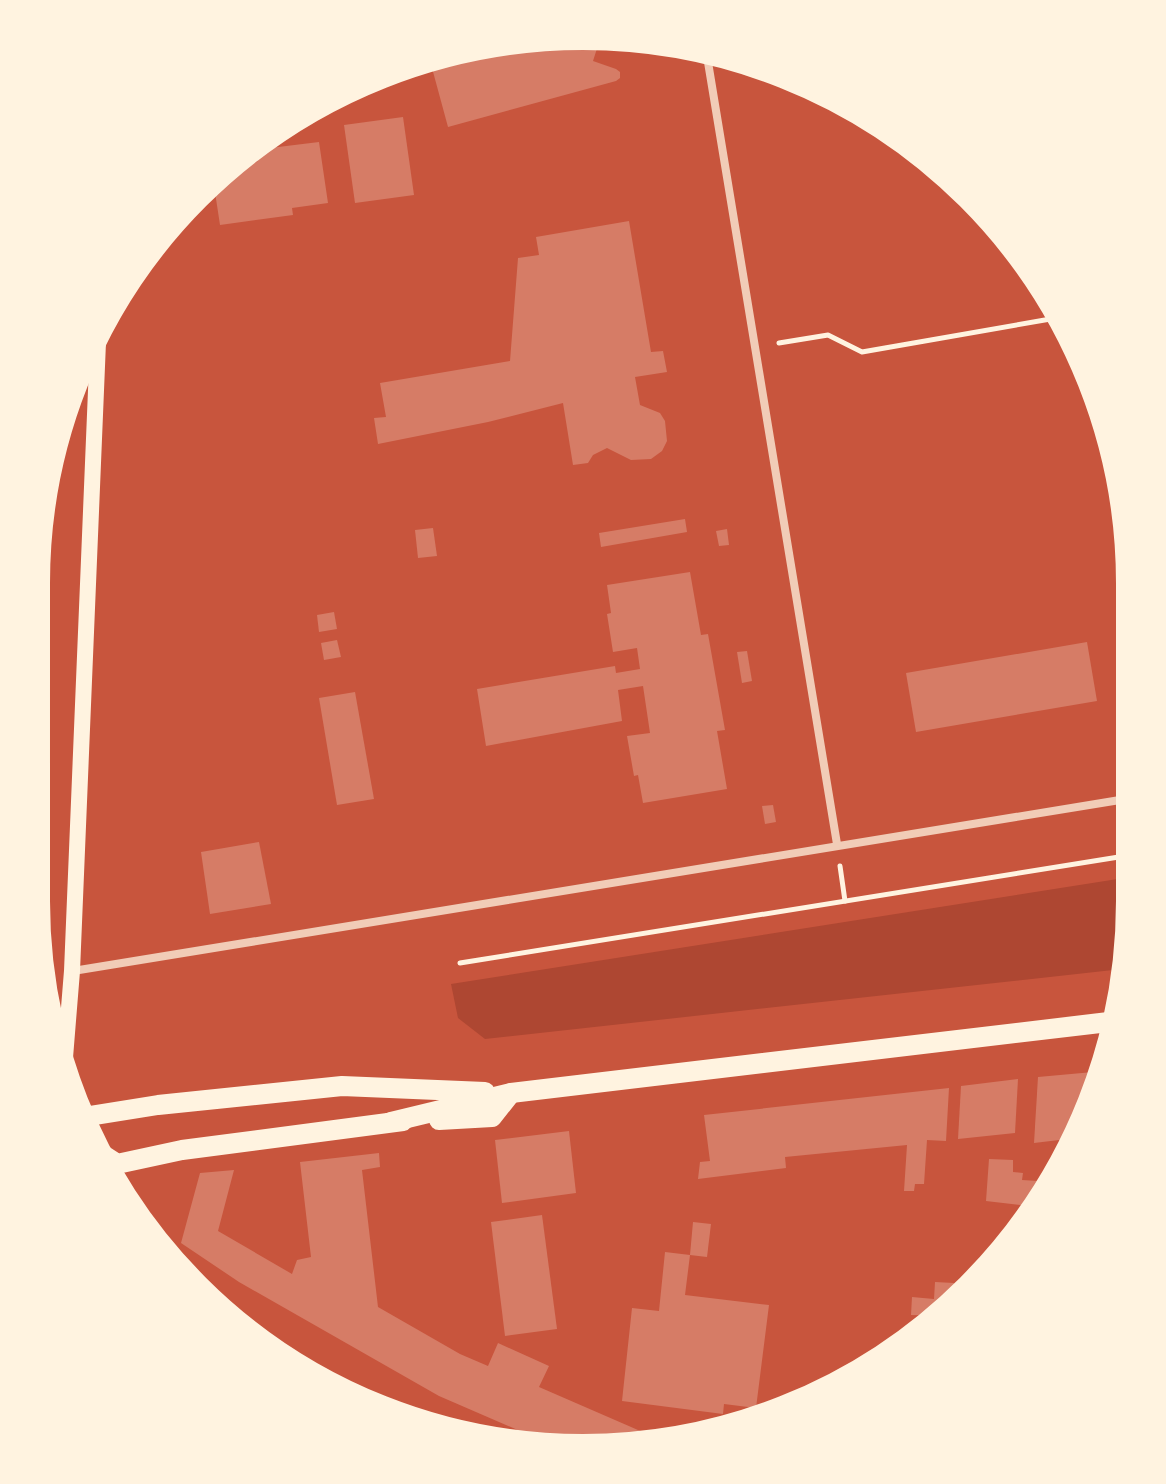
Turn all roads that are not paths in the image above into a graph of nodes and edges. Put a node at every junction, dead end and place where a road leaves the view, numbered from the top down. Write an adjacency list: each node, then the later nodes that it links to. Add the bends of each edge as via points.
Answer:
1 (708, 63): 4 (street)
2 (97, 359): 5 (main road)
3 (1118, 800): 4 (street)
4 (837, 844): 5 (street)
5 (72, 971): 7 (main road)
6 (1104, 1023): 8 (main road)
7 (66, 1040)
8 (511, 1093): 9 (main road, via 342,1086); 10 (main road, via 492,1117 391,1122 182,1150)
9 (93, 1115)
10 (118, 1165)

